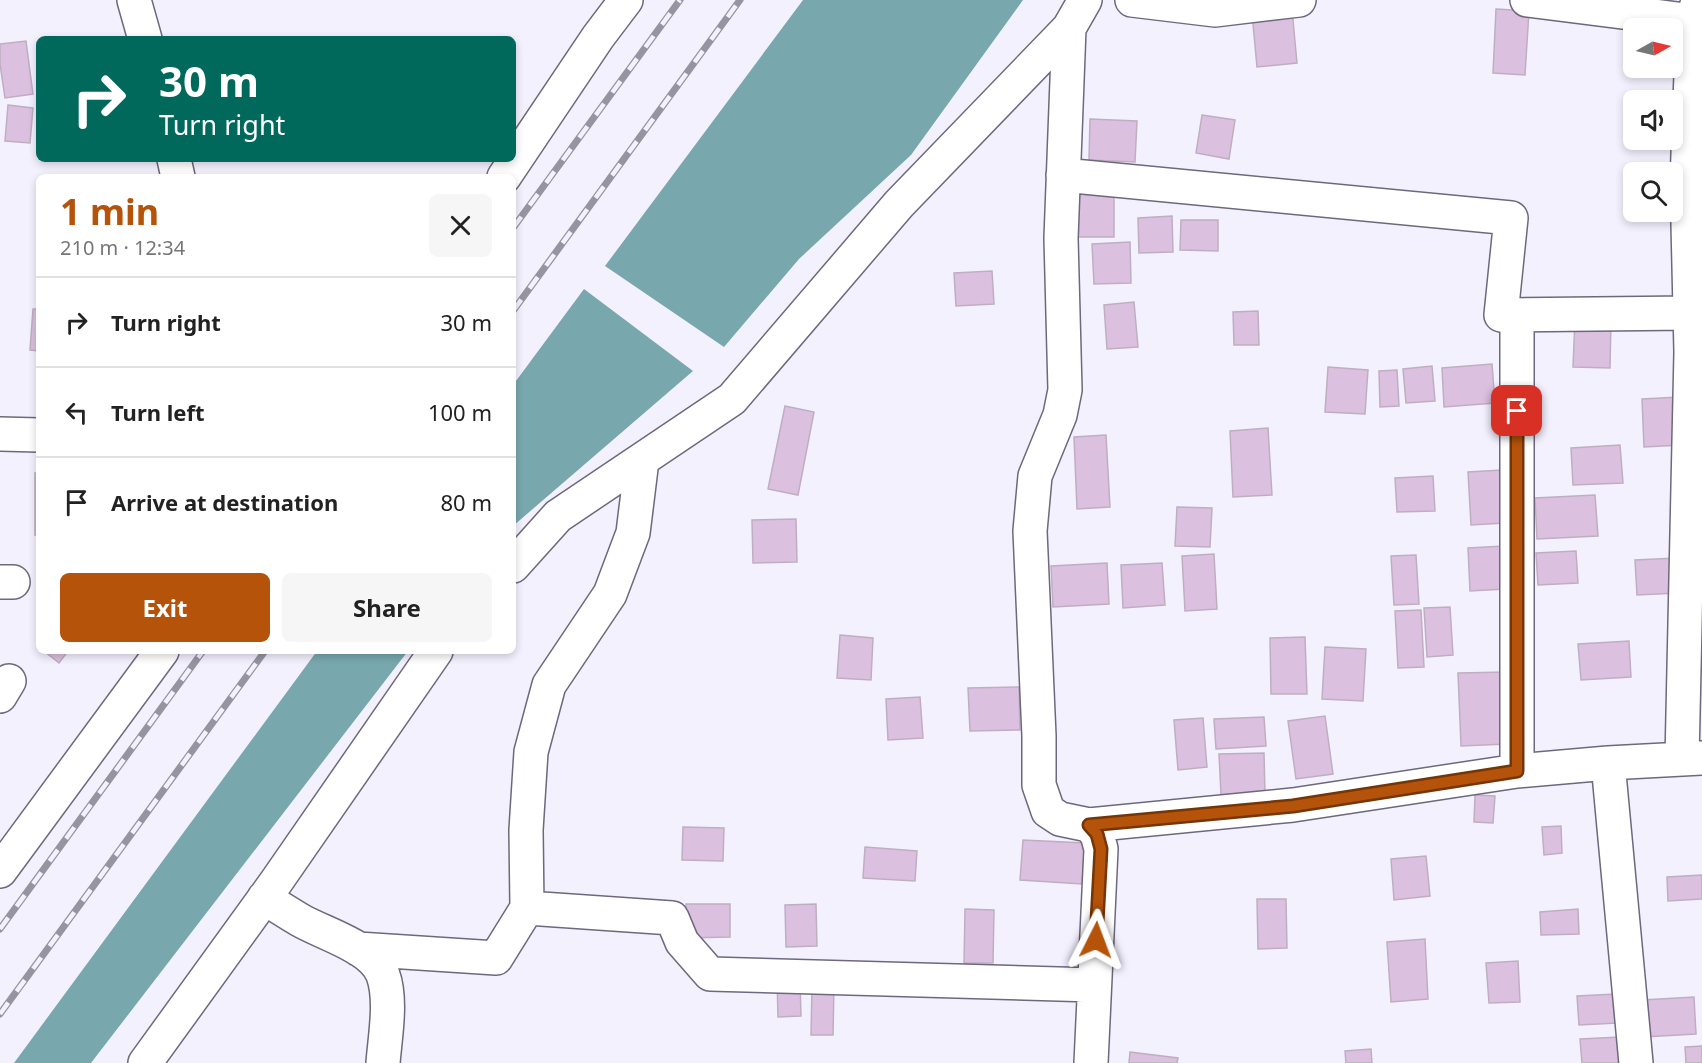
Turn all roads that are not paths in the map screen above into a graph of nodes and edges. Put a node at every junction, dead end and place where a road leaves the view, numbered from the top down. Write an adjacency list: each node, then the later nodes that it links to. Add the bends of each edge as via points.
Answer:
1 (134, 0): 9 (street)
2 (626, 0): 10 (street)
3 (1085, 0): 8 (street)
4 (1132, 0): 5 (street, via 1215,10)
5 (1299, 0)
6 (1527, 0): 7 (street)
7 (1696, 10): 12 (street, via 1687,181)
8 (1069, 28): 11 (street); 16 (street, via 899,204 732,399)
9 (144, 36)
10 (516, 159)
11 (1063, 175): 13 (street, via 1511,218 1501,315); 23 (street, via 1065,390 1060,415 1035,476 1030,531 1039,786 1048,811 1060,819)
12 (1690, 313): 13 (street); 20 (street)
13 (1517, 315): 22 (street)
14 (0, 434): 15 (street)
15 (36, 435)
16 (642, 460): 17 (street, via 558,516); 26 (street, via 633,533 610,594 549,686 531,752 526,830)
17 (516, 563)
18 (160, 654): 24 (street)
19 (434, 654): 25 (street)
20 (1692, 759): 21 (street)
21 (1608, 762): 22 (street); 32 (street)
22 (1517, 771): 23 (street, via 1293,806)
23 (1089, 825): 28 (street, via 1097,834 1101,849)
24 (0, 871)
25 (264, 898): 27 (street); 29 (street)
26 (527, 909): 27 (street, via 496,958); 28 (street, via 672,918 682,942 710,974)
27 (358, 949): 30 (street, via 383,974 387,994)
28 (1093, 985): 31 (street)
29 (145, 1063)
30 (383, 1063)
31 (1091, 1063)
32 (1636, 1063)

